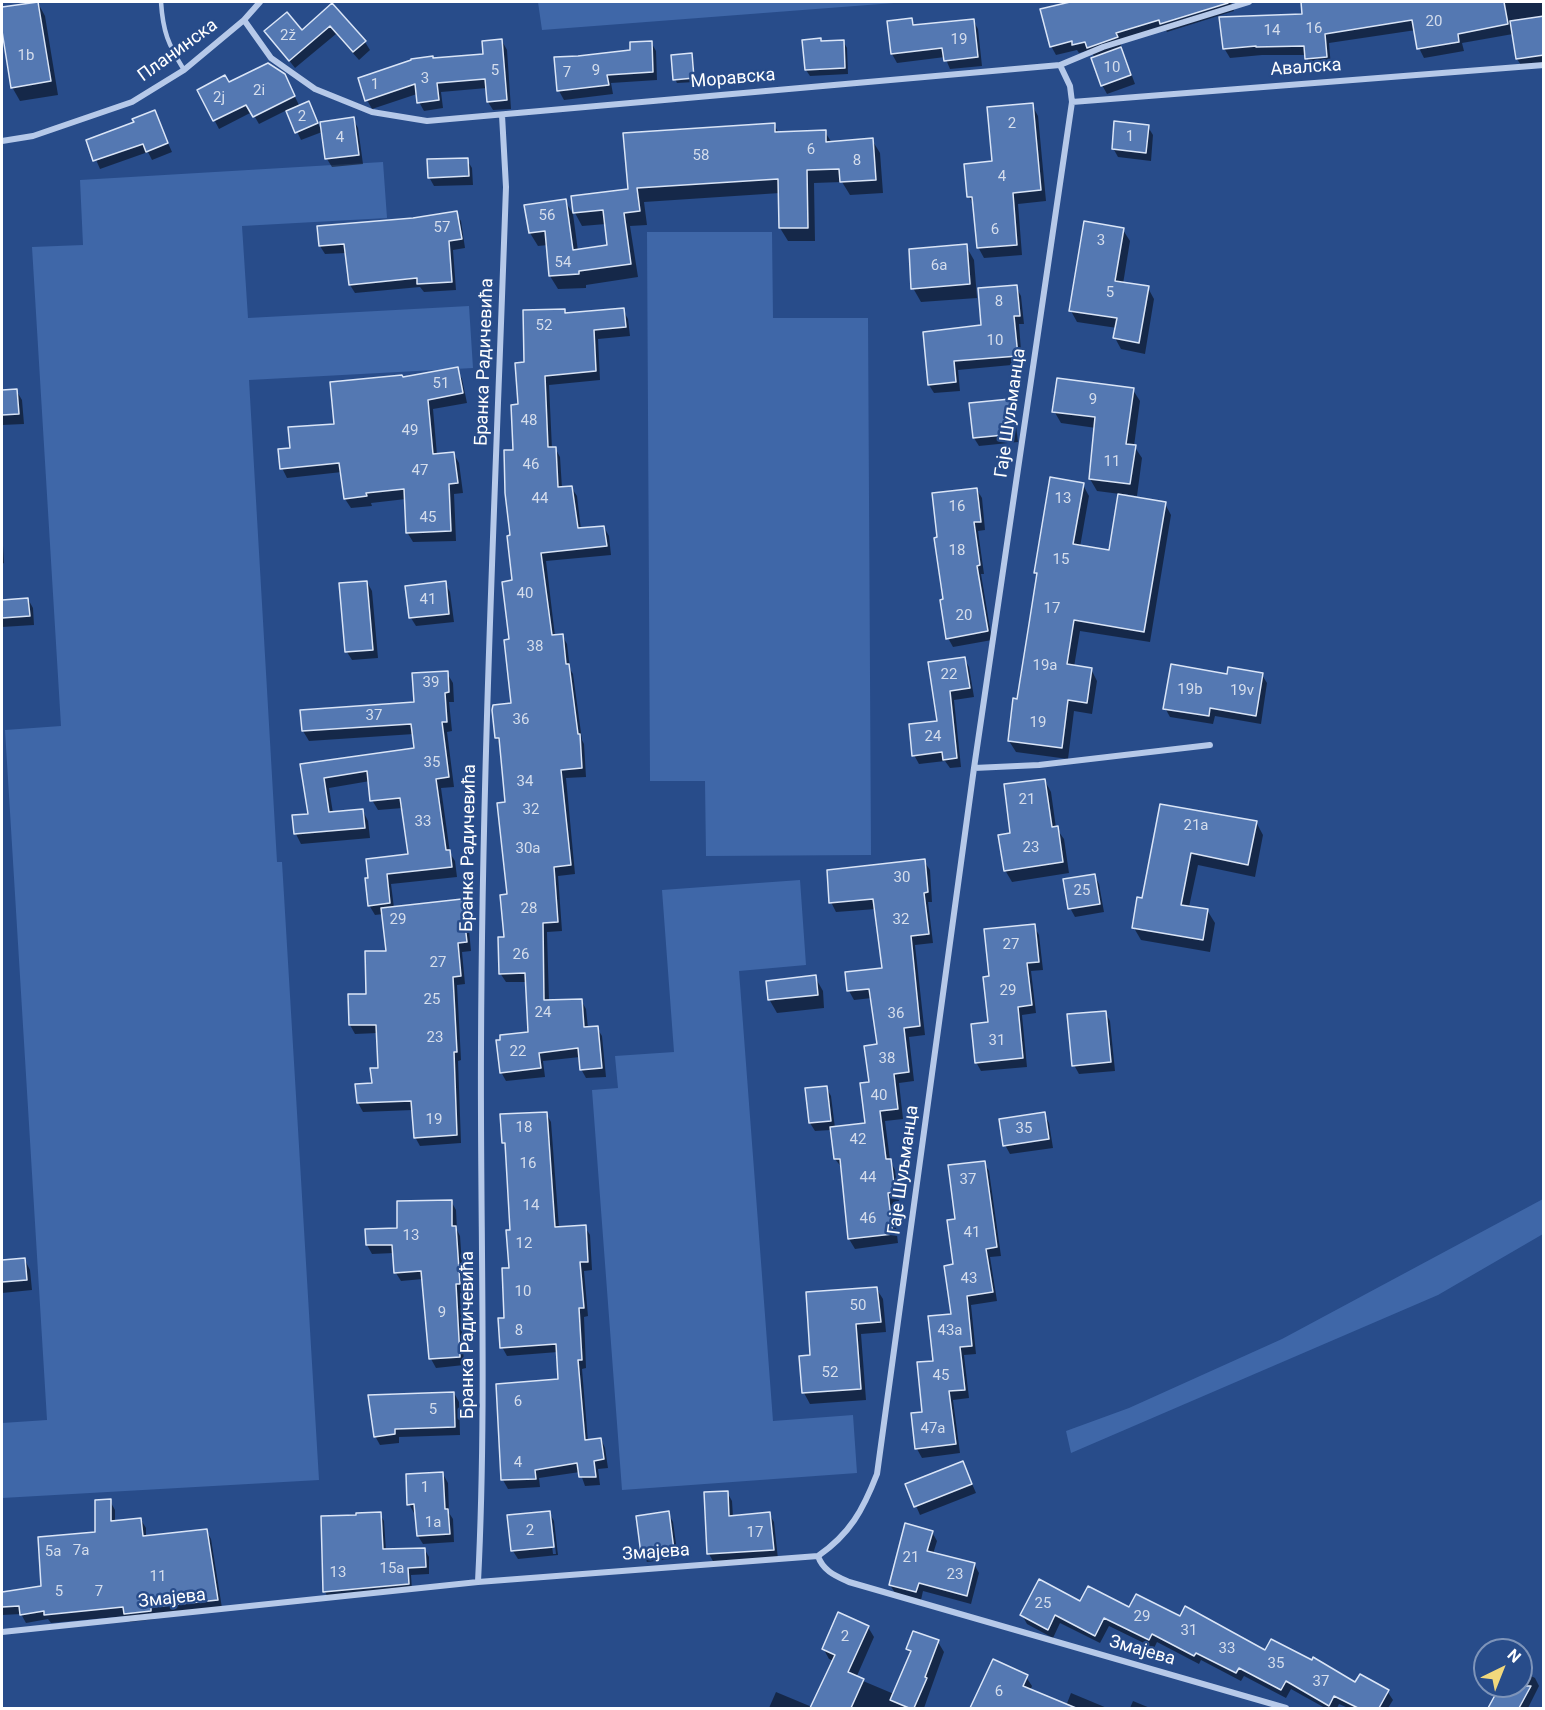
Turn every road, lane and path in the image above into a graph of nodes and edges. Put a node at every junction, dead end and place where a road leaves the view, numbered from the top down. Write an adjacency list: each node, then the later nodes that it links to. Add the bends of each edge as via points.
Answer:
1 (161, 2): 7 (lane, via 162,27)
2 (260, 2): 4 (street, Планинска)
3 (1249, 2): 5 (street, Моравска, via 1103,47)
4 (244, 20): 7 (street, Планинска); 9 (street, Моравска, via 271,58 315,89 372,112 427,121)
5 (1060, 65): 8 (street, Гаје Шуљманца, via 1070,86); 9 (street, Моравска)
6 (1544, 65): 8 (street, Авалска)
7 (184, 70): 10 (street, Планинска, via 132,102 33,136)
8 (1072, 102): 12 (street, Гаје Шуљманца)
9 (502, 115): 14 (street, Бранка Радичевића, via 506,187 481,1036 483,1386)
10 (2, 141)
11 (1210, 745): 12 (street, via 1039,765)
12 (974, 768): 13 (street, Гаје Шуљманца, via 877,1474 864,1507 851,1526)
13 (818, 1556): 14 (street, Змајева); 16 (street, Змајева, via 829,1572 849,1582)
14 (478, 1582): 15 (street, Змајева)
15 (2, 1632)
16 (1286, 1708)

